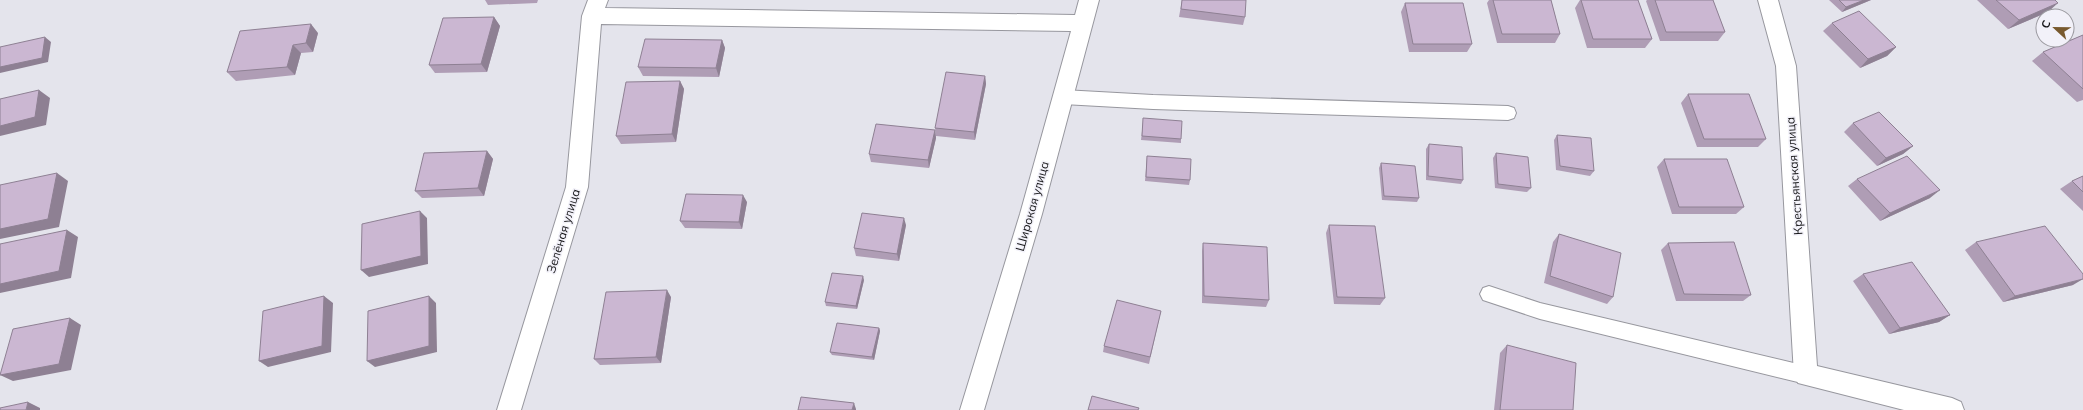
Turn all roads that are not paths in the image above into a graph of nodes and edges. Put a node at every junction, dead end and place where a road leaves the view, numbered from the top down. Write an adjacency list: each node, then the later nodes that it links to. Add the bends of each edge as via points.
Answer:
1 (1089, 0): 4 (street, Широкая улица)
2 (1768, 0): 8 (street, Крестьянская улица, via 1786,66)
3 (595, 8): 4 (street); 9 (street, Зелёная улица, via 577,187)
4 (1082, 23): 5 (street, Широкая улица)
5 (1062, 97): 6 (lane); 10 (street, Широкая улица, via 1031,214)
6 (1508, 113)
7 (1489, 294): 8 (lane, via 1540,311)
8 (1806, 364): 11 (street)
9 (508, 410)
10 (972, 410)
11 (1952, 410)

